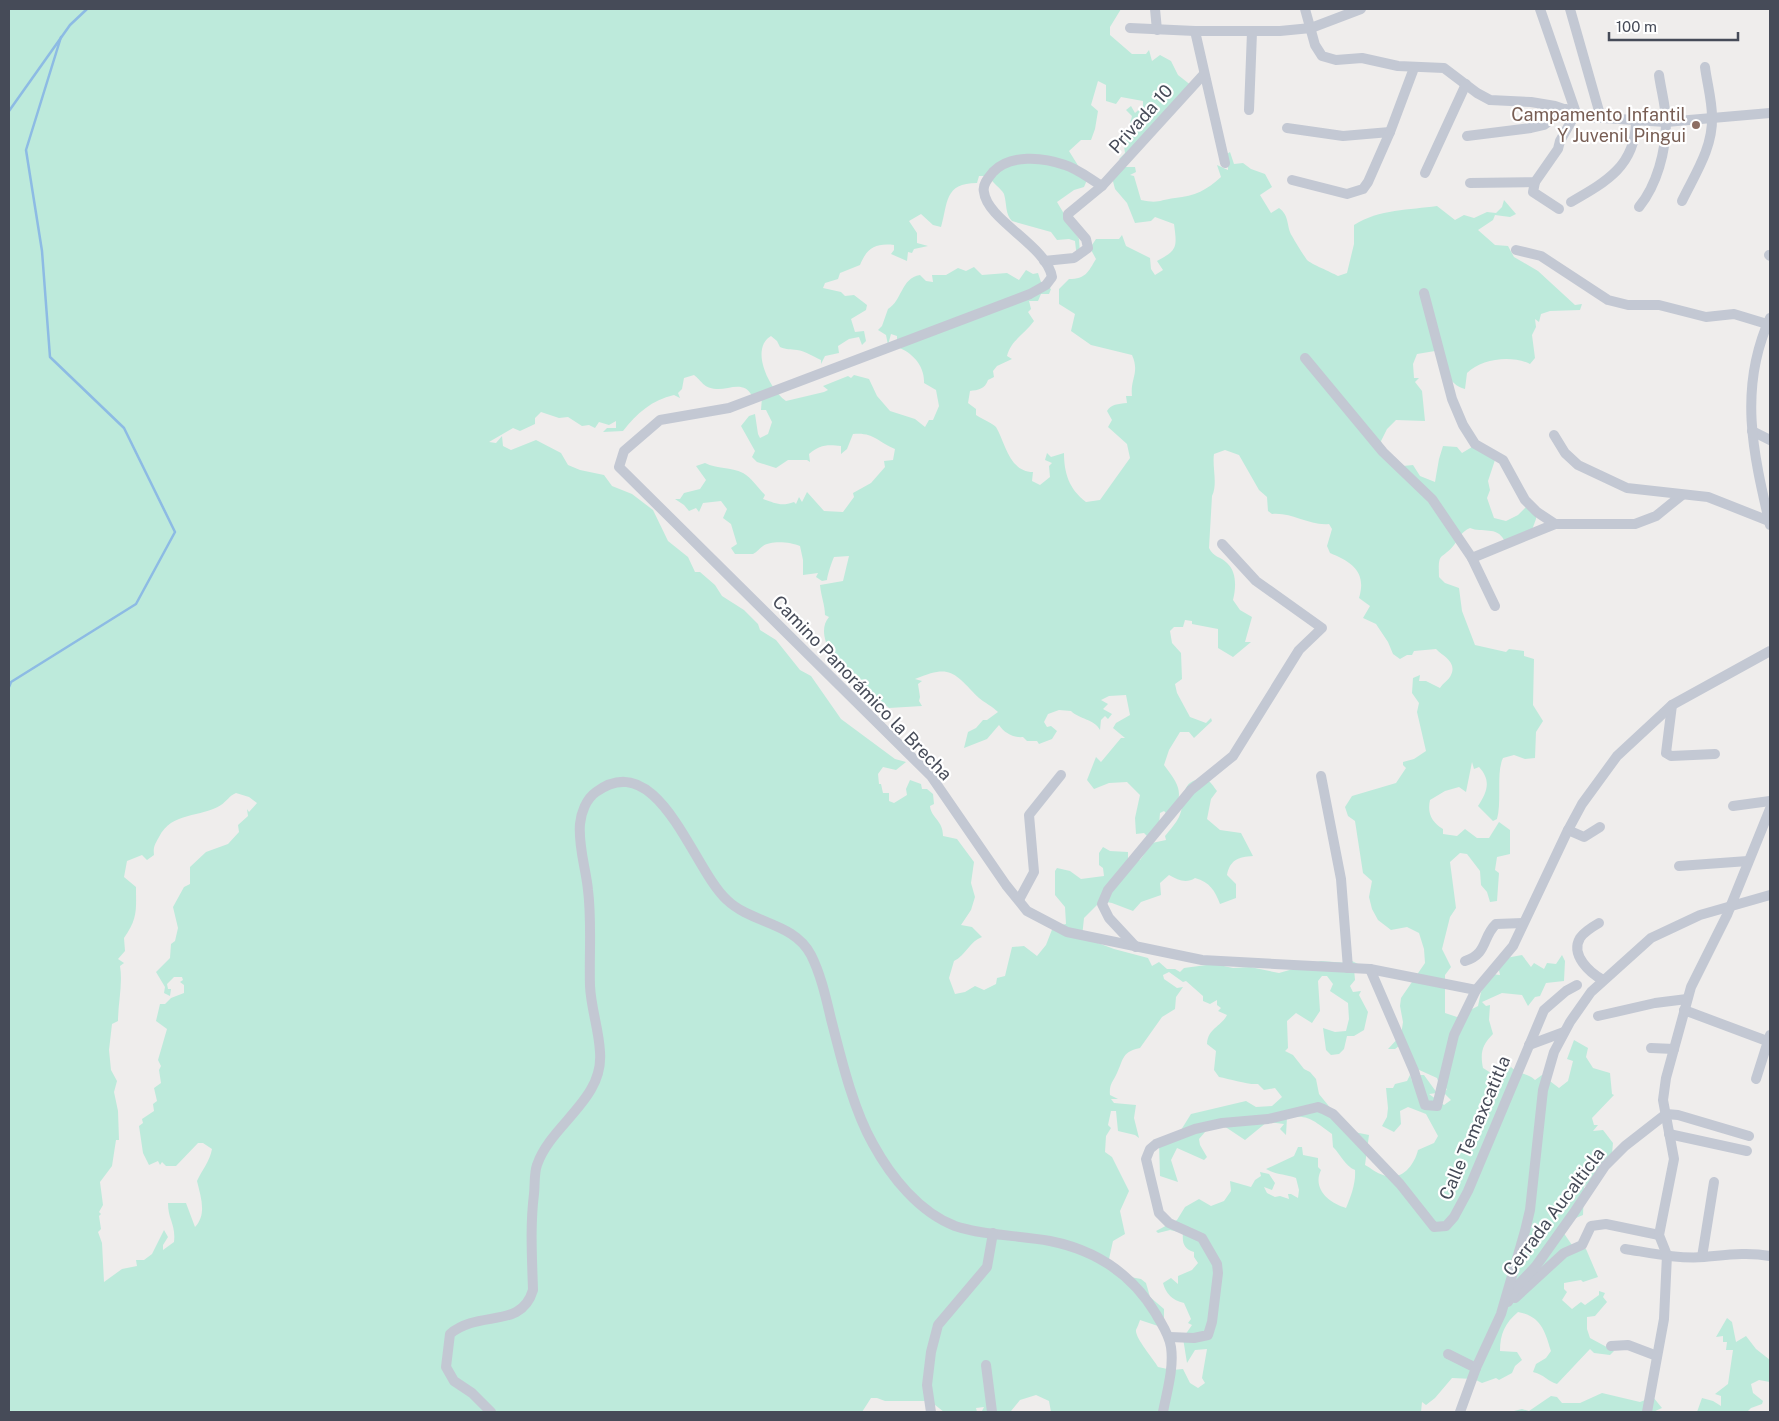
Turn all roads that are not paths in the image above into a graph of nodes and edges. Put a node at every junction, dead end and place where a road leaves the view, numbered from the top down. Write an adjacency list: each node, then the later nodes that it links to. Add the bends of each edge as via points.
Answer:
1 (1155, 9): 9 (street)
2 (1305, 9): 8 (street)
3 (1361, 9): 6 (street)
4 (1540, 9): 19 (street)
5 (1570, 9): 21 (street)
6 (1347, 11): 8 (street)
7 (1130, 28): 9 (street)
8 (1310, 28): 11 (street); 13 (street, via 1317,52 1328,59 1362,58)
9 (1157, 30): 10 (street)
10 (1194, 32): 11 (street); 14 (street)
11 (1252, 32): 18 (street)
12 (1705, 66): 22 (street)
13 (1414, 68): 16 (street, via 1444,68); 26 (street)
14 (1204, 74): 28 (street); 33 (street, Privada 10)
15 (1659, 76): 24 (street)
16 (1466, 84): 17 (street, via 1490,100 1531,102); 29 (street)
17 (1566, 109): 19 (street); 27 (street, via 1544,125)
18 (1249, 110)
19 (1576, 112): 21 (street); 31 (street, via 1558,149)
20 (1770, 113): 22 (street)
21 (1601, 118): 23 (street)
22 (1712, 118): 24 (street); 34 (street, via 1707,150)
23 (1636, 122): 24 (street); 35 (street, via 1635,140 1622,164 1612,176)
24 (1666, 122): 36 (street, via 1661,162 1648,197)
25 (1287, 128): 26 (street, via 1343,136)
26 (1390, 132): 30 (street, via 1363,189 1347,194)
27 (1467, 136)
28 (1225, 163)
29 (1425, 173)
30 (1292, 180)
31 (1535, 182): 32 (street); 37 (street, via 1533,192)
32 (1470, 184)
33 (1102, 186): 39 (street, Privada 10, via 1068,214 1086,239 1088,248 1074,258); 39 (street, via 1066,165 1040,160 1009,161 985,182 985,198)
34 (1682, 201)
35 (1571, 202)
36 (1639, 207)
37 (1559, 209)
38 (1516, 250): 41 (street, via 1541,256 1608,300 1628,305 1659,304 1706,317 1734,314)
39 (1044, 261): 65 (street, Camino Panorámico la Brecha, via 1052,277 1046,285 1030,294 729,408 655,423 624,451 620,467 931,776)
40 (1424, 293): 47 (street, via 1452,399 1463,425 1475,444 1503,460 1524,500)
41 (1769, 321): 43 (street, via 1751,386)
42 (1305, 358): 50 (street, via 1383,452 1432,499)
43 (1752, 431): 45 (street); 48 (street)
44 (1554, 435): 46 (street, via 1565,453 1578,465 1628,488)
45 (1770, 440)
46 (1682, 495): 47 (street, via 1656,516 1635,524); 48 (street, via 1708,497)
47 (1555, 524): 50 (street)
48 (1770, 524)
49 (1222, 544): 69 (street, via 1256,582 1322,628 1298,650 1233,756 1191,790 1108,890 1102,904 1109,918)
50 (1472, 558): 51 (street)
51 (1495, 606)
52 (1770, 651): 53 (street)
53 (1672, 705): 54 (street, via 1666,753 1671,756); 61 (street, via 1616,756)
54 (1715, 754)
55 (1061, 776): 65 (street, via 1029,815 1034,872)
56 (1321, 776): 71 (street, via 1341,880)
57 (1770, 800): 58 (street)
58 (1733, 806)
59 (1770, 809): 62 (street)
60 (1600, 827): 61 (street, via 1584,837)
61 (1568, 830): 67 (street)
62 (1748, 861): 63 (street); 66 (street)
63 (1678, 866)
64 (1770, 895): 66 (street)
65 (1019, 900): 69 (street, Camino Panorámico la Brecha, via 1027,911 1068,932)
66 (1731, 906): 73 (street, via 1700,914 1651,938); 76 (street)
67 (1523, 923): 70 (street, via 1496,924 1484,947 1472,959); 75 (street, via 1513,946)
68 (1598, 923): 73 (street, via 1579,940 1578,948 1590,973)
69 (1136, 947): 71 (street, Camino Panorámico la Brecha, via 1202,960)
70 (1465, 961)
71 (1348, 968): 72 (street, Camino Panorámico la Brecha)
72 (1370, 969): 75 (street, Camino Panorámico la Brecha); 75 (street, via 1428,1106 1438,1104 1450,1047)
73 (1603, 980): 79 (street, via 1590,992)
74 (1576, 985): 81 (street, Calle Temaxcatitla, via 1544,1010)
75 (1476, 990)
76 (1687, 999): 77 (street); 78 (street)
77 (1684, 1010): 80 (street); 83 (street)
78 (1598, 1016)
79 (1564, 1032): 81 (street); 96 (street, via 1550,1063 1543,1090 1530,1210)
80 (1768, 1038): 84 (street)
81 (1529, 1045): 97 (street, Calle Temaxcatitla, via 1468,1191 1454,1217 1446,1226 1439,1228 1434,1227 1400,1184 1333,1114 1323,1109 1222,1123 1156,1144 1147,1154 1147,1165 1161,1216 1202,1238 1218,1269 1208,1335)
82 (1651, 1048): 83 (street)
83 (1674, 1049): 85 (street, via 1664,1093)
84 (1756, 1079)
85 (1666, 1114): 86 (street); 87 (street); 96 (street, Cerrada Aucalticla, via 1605,1166 1536,1266 1519,1284)
86 (1670, 1134): 88 (street); 91 (street, via 1674,1159)
87 (1749, 1136)
88 (1747, 1151)
89 (1714, 1182): 95 (street)
90 (993, 1233): 97 (street, via 1052,1242 1104,1260 1128,1278); 103 (street, via 953,1225 923,1206 905,1190 875,1148 865,1129 824,989 810,953 792,933 735,907 723,897 651,792 636,784 618,783 598,790 589,798 579,827 588,893 590,991 601,1055 599,1074 585,1099 536,1166 530,1223 533,1290 530,1299 519,1311 508,1316 460,1325 450,1334 446,1368 454,1381); 104 (street, via 986,1267 938,1325 927,1385)
91 (1659, 1235): 93 (street); 96 (street, via 1606,1224 1590,1226 1582,1245 1564,1253 1526,1286)
92 (1625, 1249): 93 (street)
93 (1667, 1256): 95 (street); 100 (street, via 1664,1319)
94 (1770, 1256): 95 (street, via 1752,1252)
95 (1702, 1258)
96 (1501, 1314): 102 (street)
97 (1170, 1337): 106 (street, via 1172,1366)
98 (1611, 1346): 100 (street, via 1628,1345)
99 (1448, 1354): 102 (street)
100 (1657, 1356): 108 (street)
101 (986, 1366): 105 (street)
102 (1476, 1368): 107 (street)
103 (491, 1412)
104 (931, 1412)
105 (992, 1412)
106 (1163, 1412)
107 (1460, 1412)
108 (1647, 1412)

